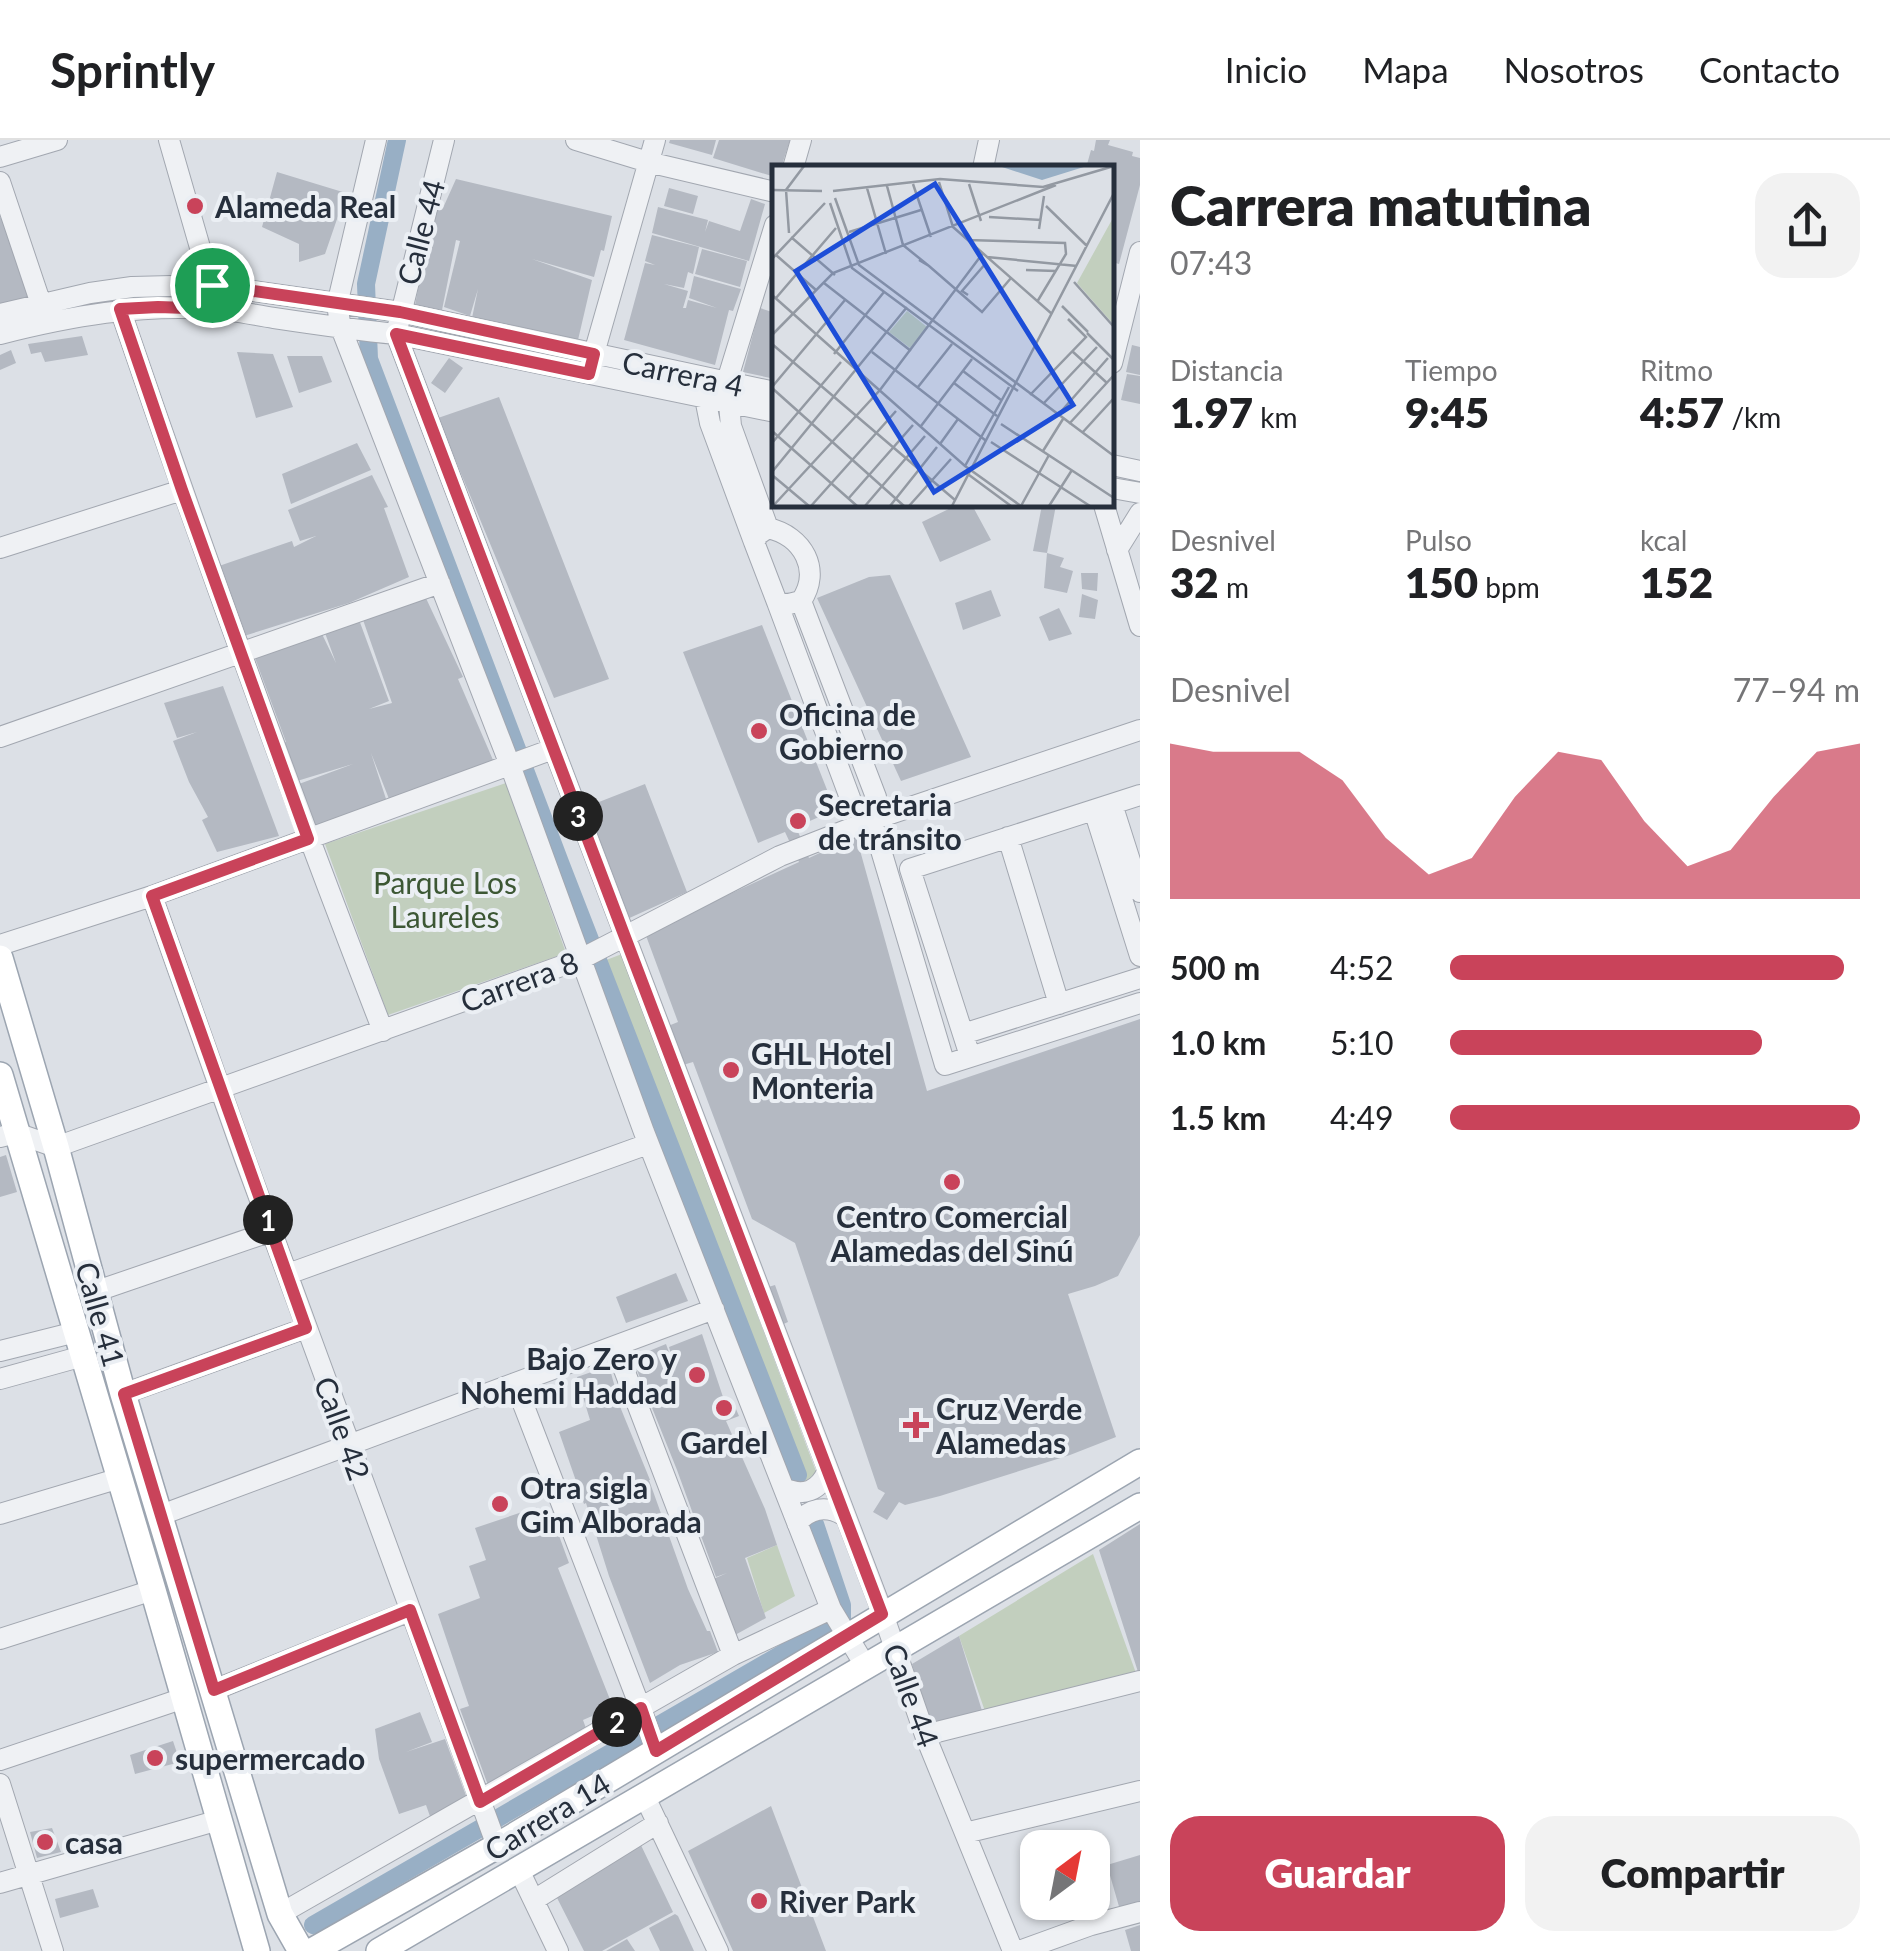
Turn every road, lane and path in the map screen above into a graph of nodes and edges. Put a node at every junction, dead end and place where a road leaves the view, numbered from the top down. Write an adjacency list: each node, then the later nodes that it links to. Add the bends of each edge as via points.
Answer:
1 (56, 140): 9 (street)
2 (168, 140): 17 (street)
3 (376, 140): 18 (street, Calle 44)
4 (444, 140): 21 (street, Calle 44)
5 (576, 140): 10 (street)
6 (654, 140): 10 (street)
7 (801, 140): 11 (street)
8 (990, 140): 12 (street)
9 (0, 157)
10 (648, 162): 14 (street); 28 (street)
11 (794, 165)
12 (984, 165)
13 (0, 182): 22 (street)
14 (772, 191)
15 (772, 236): 29 (street)
16 (1140, 252): 27 (street)
17 (212, 285): 18 (street, Carrera 4); 20 (street); 22 (street, Carrera 4, via 132,287)
18 (343, 305): 21 (street, Carrera 4); 24 (street, Calle 44)
19 (120, 309): 20 (street, Carrera 4); 22 (street, Carrera 4); 36 (street)
20 (216, 309): 24 (street, Carrera 4)
21 (391, 311): 25 (street, Calle 44); 28 (street, Carrera 4)
22 (44, 313): 23 (street, Carrera 4); 26 (street, Carrera 4)
23 (0, 314)
24 (349, 329): 25 (street, Carrera 4); 43 (street, Calle 44)
25 (390, 333): 28 (street, Carrera 4); 51 (street, Calle 44)
26 (0, 334)
27 (1115, 351)
28 (591, 364): 29 (street, Carrera 4); 31 (street)
29 (727, 392): 30 (street, Carrera 4); 31 (street); 32 (street); 40 (street)
30 (772, 392)
31 (705, 398): 40 (street)
32 (772, 411)
33 (1115, 466): 34 (street)
34 (1140, 471)
35 (1115, 489): 37 (street)
36 (182, 490): 41 (street); 48 (street)
37 (1140, 494)
38 (1105, 508): 42 (street)
39 (1140, 513): 42 (street)
40 (761, 535): 45 (street); 46 (street, via 790,536 802,550 811,578)
41 (0, 548)
42 (1117, 550): 44 (street)
43 (440, 583): 48 (street); 52 (street, Calle 44)
44 (1134, 588): 47 (street)
45 (778, 602): 46 (street); 55 (street, via 853,806)
46 (802, 602): 55 (street, via 876,797)
47 (1140, 626)
48 (240, 652): 50 (street); 57 (street)
49 (1140, 730): 55 (street, Carrera 8)
50 (0, 737)
51 (547, 751): 52 (street); 60 (street, Calle 44)
52 (514, 764): 57 (street); 63 (street, Calle 44)
53 (1140, 796): 54 (street)
54 (1103, 807): 56 (street); 58 (street); 62 (street)
55 (872, 820): 60 (street, Carrera 8, via 780,856); 70 (street, via 944,1064)
56 (1008, 837): 67 (street); 69 (street, via 910,868)
57 (308, 839): 59 (street); 68 (street)
58 (1140, 892)
59 (152, 896): 61 (street); 72 (street, Calle 42)
60 (620, 939): 63 (street, Carrera 8); 89 (street, Calle 44)
61 (0, 945)
62 (1140, 956)
63 (585, 957): 68 (street, Carrera 8); 74 (street, Calle 44)
64 (0, 958): 75 (main road, Calle 41)
65 (1140, 978): 67 (street)
66 (1140, 1002): 70 (street)
67 (1059, 1004): 69 (street)
68 (383, 1031): 72 (street, Carrera 8)
69 (963, 1034): 70 (street)
70 (970, 1056)
71 (0, 1075): 73 (main road, Calle 41)
72 (219, 1089): 75 (street, Carrera 8); 76 (street, Calle 42)
73 (8, 1135): 75 (street); 81 (main road, Calle 41)
74 (648, 1144): 77 (street); 79 (street, Calle 44)
75 (56, 1147): 78 (main road, Calle 41)
76 (272, 1231): 77 (street, Calle 42); 78 (street)
77 (288, 1274): 80 (street, Calle 42)
78 (94, 1292): 86 (main road, Calle 41)
79 (714, 1309): 82 (street); 91 (street, Calle 44)
80 (306, 1328): 86 (street); 87 (street, Calle 42)
81 (79, 1344): 83 (street); 84 (street); 90 (main road, Calle 41)
82 (615, 1346): 85 (street); 103 (street)
83 (0, 1351)
84 (0, 1379)
85 (515, 1383): 87 (street); 108 (street)
86 (124, 1394): 94 (main road, Calle 41)
87 (350, 1445): 94 (street); 98 (street, Calle 42)
88 (1140, 1462): 99 (main road, Carrera 14)
89 (827, 1472): 91 (street, via 813,1490); 95 (street, Calle 44)
90 (120, 1478): 93 (street); 97 (main road, Calle 41)
91 (784, 1488): 96 (street, Calle 44)
92 (1140, 1506): 102 (main road, Carrera 14)
93 (0, 1514)
94 (161, 1515): 106 (main road, Calle 41)
95 (843, 1515): 96 (street, via 818,1509); 99 (street, Calle 44)
96 (797, 1523): 100 (street, Calle 44)
97 (153, 1590): 101 (street); 107 (main road, Calle 41)
98 (410, 1610): 106 (street); 116 (street, Calle 42)
99 (882, 1614): 100 (main road, Carrera 14); 102 (street, Calle 44)
100 (838, 1622): 103 (street); 104 (street, Calle 44); 110 (main road, Carrera 14)
101 (0, 1639)
102 (896, 1650): 104 (main road, Carrera 14); 109 (street, Calle 44)
103 (733, 1655): 108 (street)
104 (866, 1668): 114 (main road, Carrera 14)
105 (1140, 1681): 109 (street)
106 (214, 1690): 124 (main road, Calle 41)
107 (184, 1698): 111 (street); 115 (main road, Calle 41)
108 (643, 1713): 110 (street); 116 (street)
109 (925, 1736): 118 (street, Calle 44)
110 (655, 1746): 116 (main road, Carrera 14)
111 (0, 1760)
112 (0, 1784): 120 (street)
113 (1140, 1791): 118 (street)
114 (646, 1797): 117 (street); 119 (main road, Carrera 14)
115 (219, 1820): 120 (street); 126 (main road, Calle 41)
116 (488, 1823): 124 (street); 128 (main road, Carrera 14)
117 (658, 1823): 122 (street); 131 (street)
118 (965, 1834): 132 (street, Calle 44)
119 (519, 1870): 122 (street); 129 (main road, Carrera 14)
120 (28, 1874): 121 (street); 125 (street)
121 (0, 1883)
122 (534, 1900): 130 (street)
123 (1140, 1912): 132 (street)
124 (280, 1914): 127 (main road, Calle 41)
125 (52, 1951)
126 (257, 1951)
127 (301, 1951)
128 (312, 1951)
129 (379, 1951)
130 (558, 1951)
131 (718, 1951)
132 (1016, 1951)

